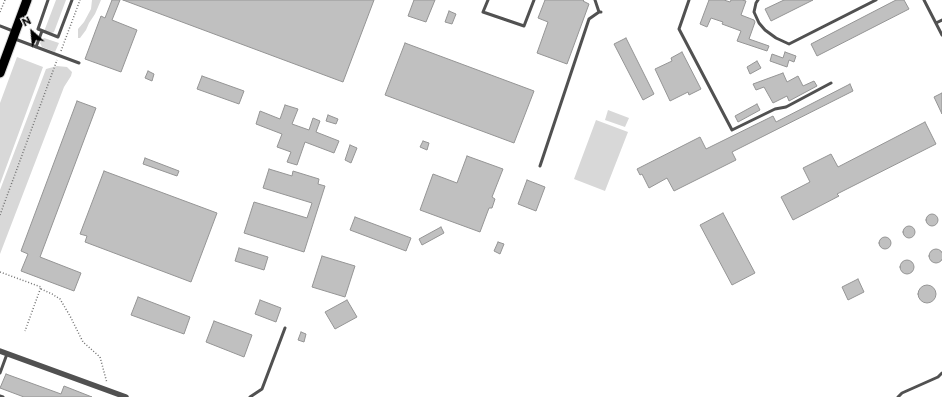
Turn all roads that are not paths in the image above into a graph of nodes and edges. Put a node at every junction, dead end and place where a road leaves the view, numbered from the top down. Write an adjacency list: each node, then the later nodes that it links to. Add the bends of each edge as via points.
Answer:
1 (27, 0): 15 (main road)
2 (48, 0): 14 (lane, via 38,29)
3 (72, 0): 14 (lane, via 58,37)
4 (488, 0): 5 (lane, via 483,12 524,26)
5 (534, 0)
6 (595, 0): 21 (lane, via 600,12 589,19)
7 (689, 0): 20 (lane, via 679,29 732,130 775,109 786,107)
8 (758, 0): 9 (lane, via 754,12 759,23 776,38 789,44)
9 (876, 0)
10 (924, 0): 12 (lane)
11 (942, 20): 12 (lane)
12 (936, 23): 16 (lane)
13 (0, 26): 15 (lane)
14 (42, 31): 17 (lane)
15 (14, 35): 17 (lane); 19 (main road)
16 (942, 35)
17 (36, 47): 18 (lane)
18 (79, 63)
19 (0, 73)
20 (831, 83)
21 (540, 166)
22 (285, 328): 28 (lane, via 262,389)
23 (0, 351): 24 (street)
24 (7, 354): 25 (lane); 27 (street)
25 (0, 373)
26 (942, 373): 29 (lane)
27 (126, 397)
28 (250, 397)
29 (898, 397)

